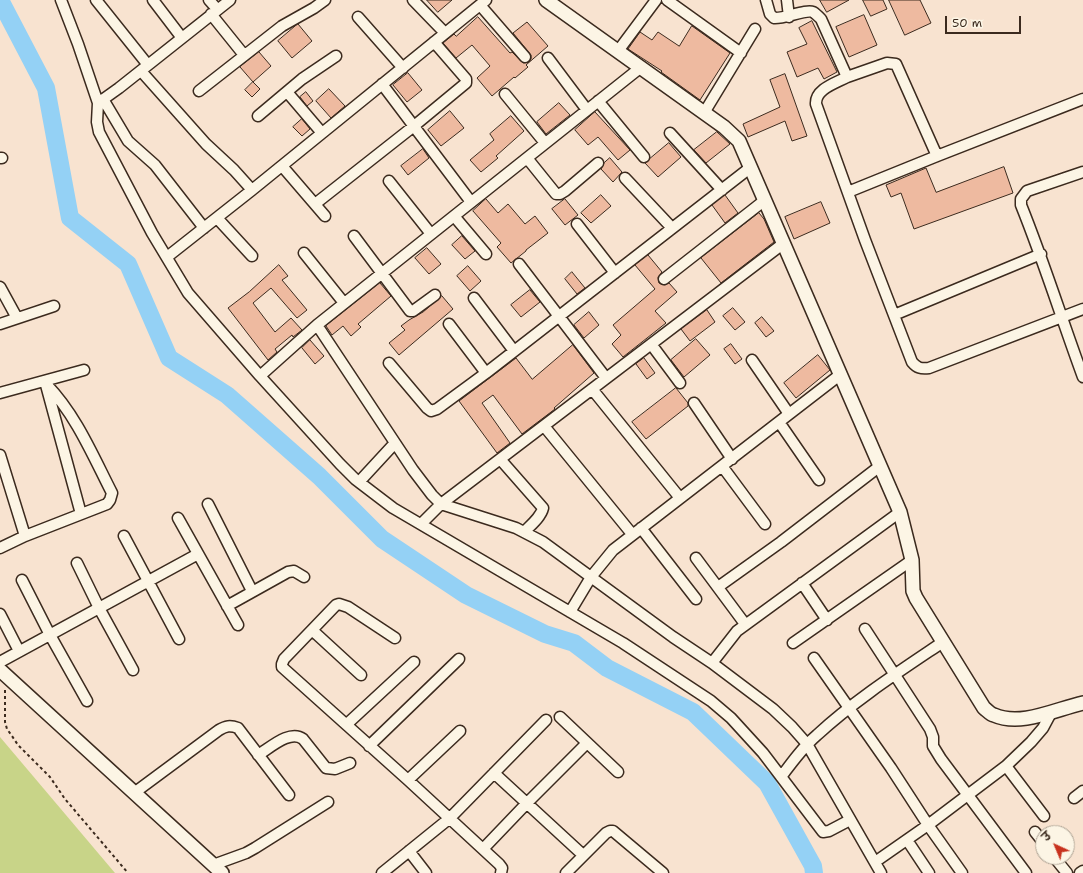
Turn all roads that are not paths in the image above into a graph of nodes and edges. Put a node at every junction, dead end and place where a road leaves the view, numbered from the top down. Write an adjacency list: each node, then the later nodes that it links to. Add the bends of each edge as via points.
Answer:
1 (61, 0): 36 (street)
2 (96, 0): 27 (street)
3 (153, 0): 19 (street)
4 (209, 0): 14 (street)
5 (230, 0): 14 (street)
6 (413, 0): 18 (street)
7 (546, 0): 21 (street)
8 (656, 0): 21 (street)
9 (667, 0): 22 (street)
10 (766, 0): 16 (street, via 770,14 774,18)
11 (787, 0): 16 (street)
12 (322, 1): 23 (street, via 288,21)
13 (483, 2): 18 (street); 25 (street)
14 (214, 12): 19 (street); 23 (street)
15 (358, 17): 28 (street)
16 (789, 17): 30 (street, via 813,12 821,19)
17 (755, 29): 22 (street)
18 (445, 33): 20 (street)
19 (182, 38): 27 (street)
20 (434, 42): 28 (street); 41 (street, via 466,83)
21 (618, 51): 29 (street)
22 (741, 53): 39 (street)
23 (244, 55): 32 (street)
24 (336, 56): 33 (street)
25 (525, 57)
26 (548, 58): 38 (street)
27 (144, 68): 36 (street); 54 (street, via 206,144)
28 (403, 68): 31 (street)
29 (640, 68): 37 (street); 39 (street)
30 (847, 77): 45 (street, via 887,63 896,64); 56 (street, via 822,90 816,104)
31 (382, 84): 41 (street); 42 (street)
32 (199, 91)
33 (287, 92): 40 (street); 42 (street)
34 (505, 94): 44 (street)
35 (1083, 100): 45 (street)
36 (101, 101): 64 (street, via 128,141 161,172); 73 (street, via 97,122 99,132)
37 (598, 101): 38 (street); 46 (street)
38 (587, 110): 44 (street)
39 (704, 113): 50 (street, via 739,141)
40 (258, 116)
41 (414, 126): 58 (street); 59 (street)
42 (322, 133): 49 (street)
43 (670, 133): 55 (street)
44 (545, 143): 47 (street)
45 (937, 156): 56 (street)
46 (644, 157)
47 (527, 158): 48 (street, via 556,194 565,191); 58 (street)
48 (598, 163)
49 (282, 166): 54 (street); 59 (street)
50 (751, 168): 55 (street); 57 (street)
51 (1083, 172): 71 (street, via 1028,191 1021,199 1021,205)
52 (625, 178): 65 (street)
53 (389, 181): 66 (street)
54 (252, 190): 62 (street)
55 (722, 190): 65 (street)
56 (848, 192): 84 (street)
57 (765, 200): 68 (street); 77 (street)
58 (471, 202): 61 (street)
59 (315, 204): 60 (street)
60 (325, 216)
61 (454, 216): 66 (street); 70 (street)
62 (217, 218): 64 (street); 72 (street)
63 (577, 224): 76 (street)
64 (204, 228): 73 (street)
65 (672, 228): 76 (street)
66 (432, 234): 75 (street)
67 (354, 236): 75 (street)
68 (784, 243): 91 (street); 97 (street)
69 (304, 253): 81 (street)
70 (486, 254)
71 (1041, 254): 84 (street); 87 (street)
72 (252, 256)
73 (167, 257): 98 (street, via 192,297)
74 (519, 264): 85 (street)
75 (382, 273): 79 (street, via 410,311); 81 (street)
76 (615, 273): 85 (street)
77 (664, 279)
78 (0, 287): 86 (street)
79 (434, 295)
80 (474, 298): 92 (street)
81 (344, 303): 90 (street)
82 (54, 306): 86 (street)
83 (1083, 309): 87 (street)
84 (894, 315): 87 (street, via 912,362 921,369)
85 (558, 317): 92 (street); 100 (street)
86 (17, 318): 88 (street)
87 (1061, 318): 99 (street)
88 (0, 324)
89 (449, 324): 96 (street)
90 (317, 325): 98 (street); 109 (street)
91 (651, 344): 100 (street); 102 (street)
92 (514, 351): 96 (street)
93 (752, 360): 106 (street)
94 (389, 363): 96 (street, via 431,411)
95 (84, 370): 101 (street)
96 (486, 373)
97 (841, 374): 106 (street); 114 (street)
98 (260, 376): 116 (street)
99 (1083, 377)
100 (606, 378): 103 (street)
101 (46, 383): 104 (street); 121 (street); 121 (street, via 70,413 112,493 107,504)
102 (680, 384)
103 (592, 389): 108 (street); 117 (street)
104 (0, 393)
105 (694, 403): 112 (street)
106 (789, 414): 107 (street)
107 (779, 422): 112 (street); 115 (street)
108 (544, 426): 111 (street); 125 (street)
109 (395, 443): 116 (street); 119 (street, via 427,489)
110 (0, 455): 127 (street)
111 (500, 459): 119 (street); 126 (street, via 543,508)
112 (732, 459): 113 (street)
113 (722, 466): 117 (street); 124 (street)
114 (880, 466): 120 (street); 139 (street)
115 (819, 480)
116 (359, 482): 123 (street)
117 (680, 498): 125 (street)
118 (208, 504): 140 (street)
119 (441, 504): 123 (street); 126 (street)
120 (900, 512): 132 (street); 138 (street)
121 (81, 514): 127 (street)
122 (178, 518): 130 (street)
123 (421, 524): 144 (street)
124 (765, 524)
125 (637, 531): 135 (street, via 613,550); 141 (street)
126 (524, 532): 135 (street, via 543,542)
127 (25, 536): 129 (street)
128 (124, 536): 137 (street)
129 (0, 548)
130 (198, 554): 137 (street); 142 (street)
131 (696, 558): 139 (street)
132 (912, 560): 146 (street); 154 (street, via 913,591)
133 (76, 563): 143 (street)
134 (304, 577): 140 (street, via 294,571 288,572)
135 (591, 577): 144 (street); 161 (street)
136 (22, 580): 151 (street)
137 (148, 581): 143 (street); 153 (street)
138 (802, 583): 146 (street); 147 (street)
139 (718, 588): 147 (street)
140 (252, 591): 142 (street)
141 (696, 599)
142 (227, 606): 148 (street)
143 (99, 608): 151 (street); 162 (street)
144 (570, 612): 182 (street, via 711,701 749,737)
145 (0, 614): 156 (street)
146 (827, 620): 155 (street)
147 (745, 624): 161 (street)
148 (238, 625)
149 (865, 629): 165 (street)
150 (312, 630): 152 (street, via 339,604); 164 (street); 172 (street, via 284,659 282,667)
151 (50, 635): 156 (street); 166 (street)
152 (395, 638)
153 (179, 639)
154 (943, 642): 165 (street); 169 (street, via 977,698 993,715 1014,719)
155 (793, 643)
156 (19, 652): 159 (street)
157 (814, 658): 168 (street)
158 (458, 659): 176 (street)
159 (0, 662)
160 (414, 662): 172 (street)
161 (712, 663): 175 (street, via 773,710)
162 (133, 670)
163 (2, 672): 185 (street)
164 (361, 675)
165 (895, 675): 168 (street); 187 (street, via 930,729 933,746)
166 (87, 701)
167 (1083, 703): 169 (street)
168 (850, 709): 175 (street); 194 (street)
169 (1051, 713): 179 (street, via 1032,742)
170 (560, 718): 174 (street)
171 (546, 720): 181 (street)
172 (347, 724): 176 (street)
173 (460, 731): 183 (street)
174 (588, 743): 180 (street); 190 (street)
175 (807, 744): 182 (street); 193 (street)
176 (369, 746): 183 (street)
177 (258, 755): 178 (street, via 290,736 299,736 326,768 335,769); 185 (street, via 238,728 226,726); 186 (street)
178 (350, 763)
179 (1006, 766): 187 (street); 191 (street)
180 (618, 772)
181 (494, 773): 190 (street); 192 (street)
182 (781, 776): 193 (street, via 823,832)
183 (408, 780): 192 (street)
184 (1083, 791): 188 (street)
185 (134, 793): 200 (street)
186 (289, 795)
187 (968, 796): 194 (street); 210 (street)
188 (1074, 798)
189 (328, 802): 200 (street)
190 (527, 802): 196 (street); 198 (street)
191 (1044, 816)
192 (450, 818): 196 (street); 197 (street)
193 (850, 820): 199 (street)
194 (928, 825): 195 (street); 209 (street)
195 (907, 840): 199 (street); 208 (street)
196 (483, 849): 205 (street, via 499,864 502,868)
197 (409, 851): 203 (street); 204 (street)
198 (583, 855): 202 (street); 206 (street, via 606,833 613,831)
199 (875, 862): 207 (street)
200 (217, 869)
201 (1083, 871): 211 (street)
202 (570, 872)
203 (382, 873)
204 (426, 873)
205 (501, 873)
206 (663, 873)
207 (880, 873)
208 (929, 873)
209 (962, 873)
210 (1026, 873)
211 (1080, 873)

